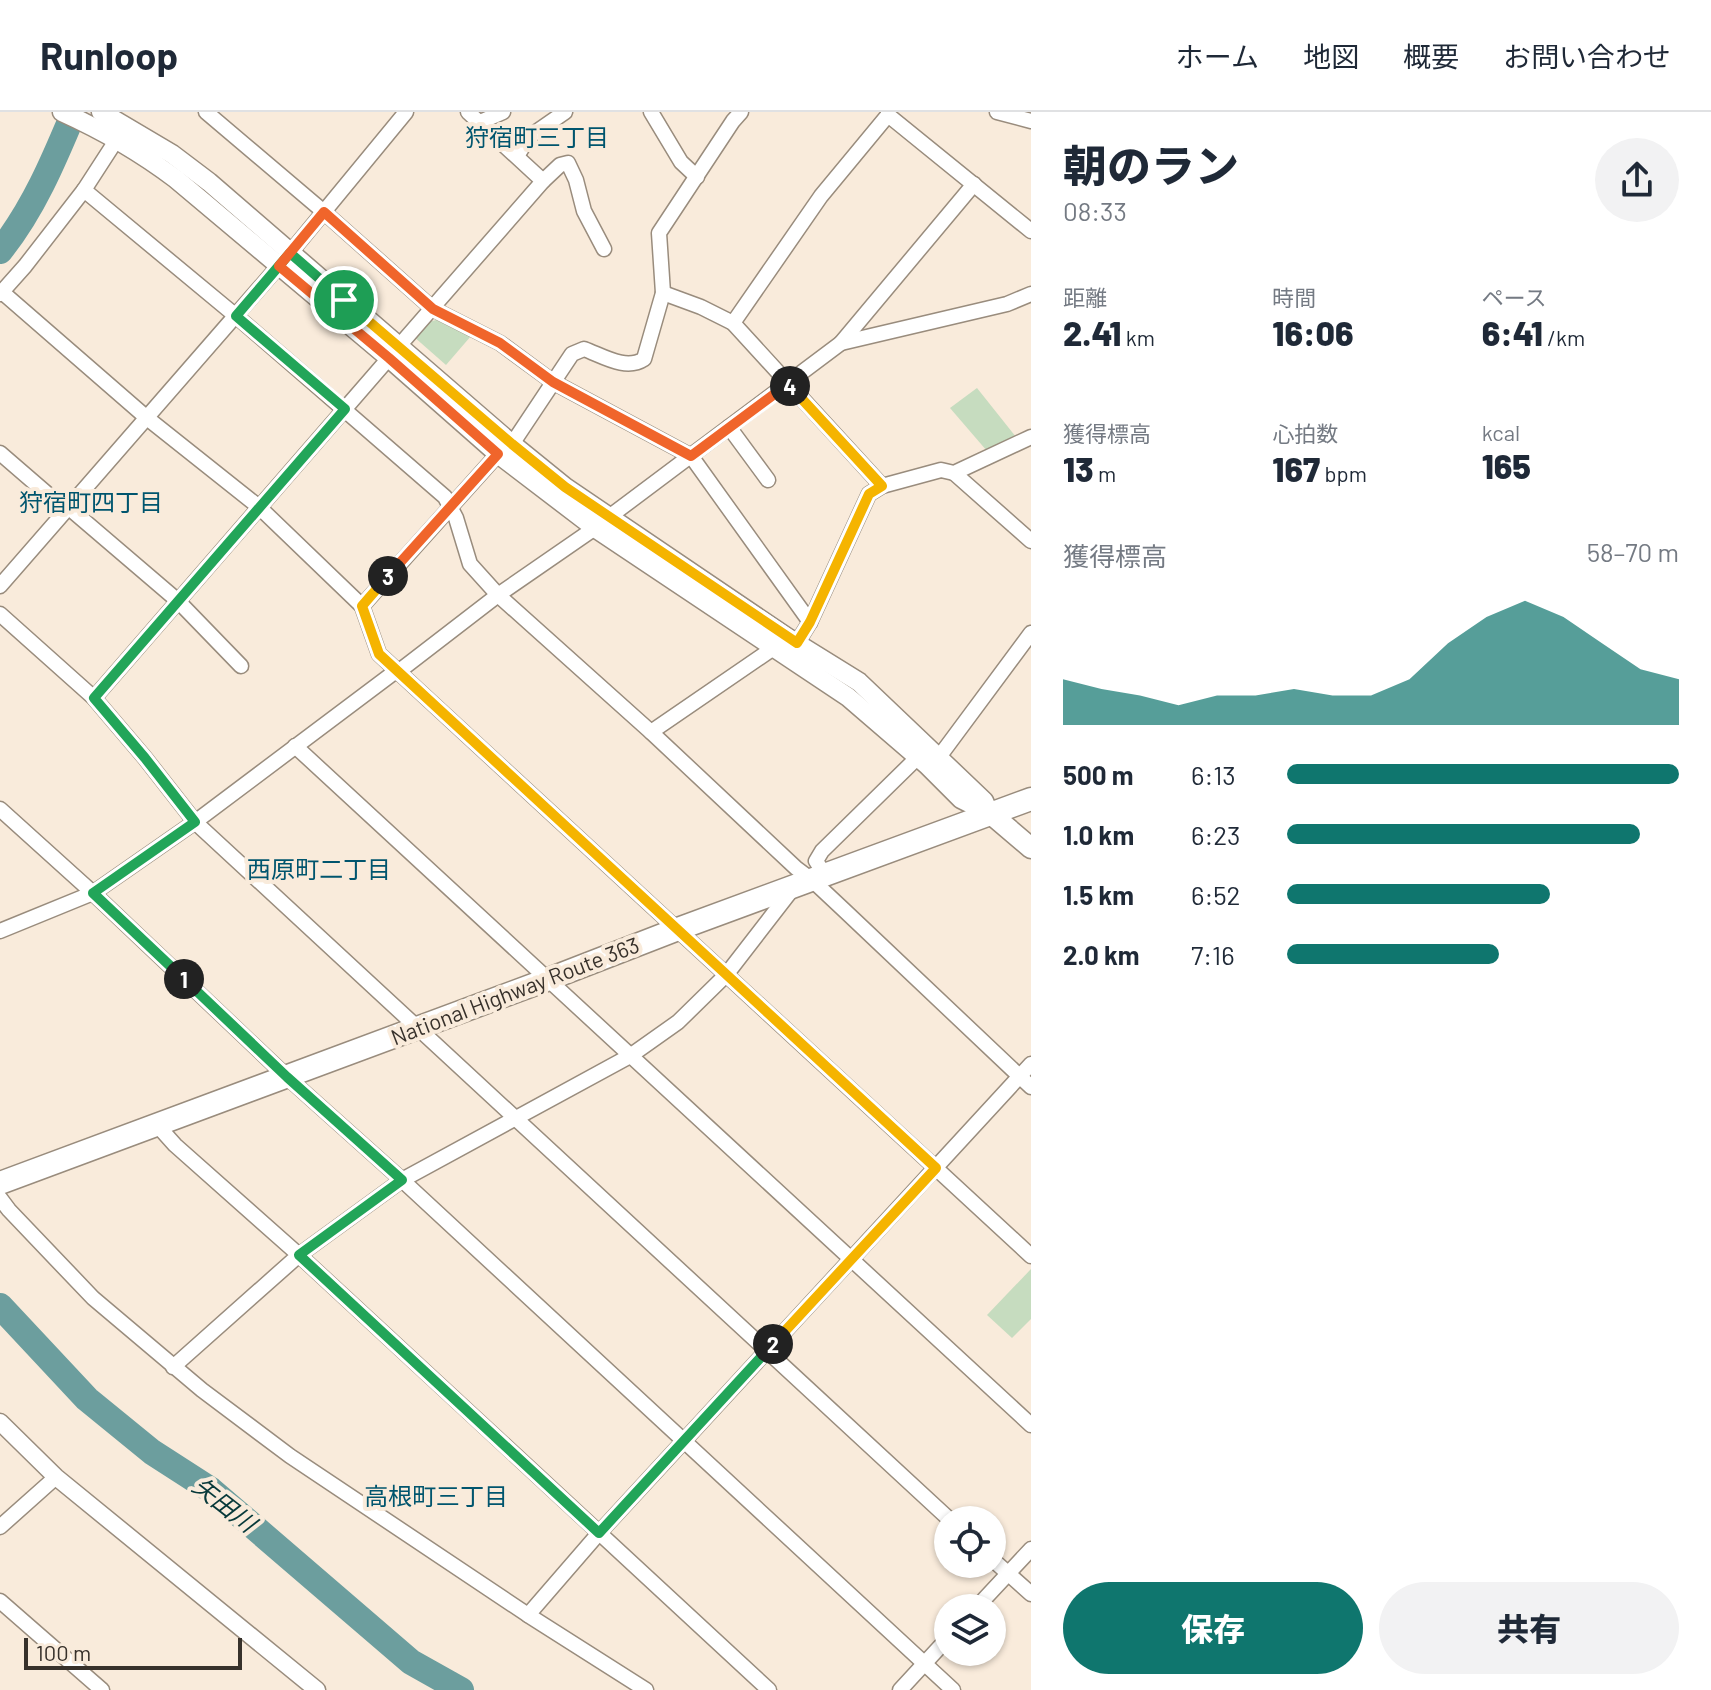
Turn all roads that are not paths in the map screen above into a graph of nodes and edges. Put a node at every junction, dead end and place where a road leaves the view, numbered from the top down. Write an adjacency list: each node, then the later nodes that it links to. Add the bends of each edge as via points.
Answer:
1 (62, 112): 12 (main road)
2 (406, 112): 18 (street)
3 (503, 112): 10 (street)
4 (651, 112): 14 (street, via 681,162)
5 (741, 112): 14 (street)
6 (997, 112): 11 (street)
7 (209, 113): 18 (street)
8 (563, 113): 13 (street, via 529,137)
9 (888, 114): 16 (street); 27 (street, via 821,196)
10 (473, 118): 13 (street)
11 (1031, 121)
12 (116, 123): 17 (street); 21 (main road, via 144,155)
13 (517, 156): 15 (street)
14 (697, 177): 23 (street, via 659,233)
15 (543, 181): 20 (street, via 568,163); 25 (street)
16 (974, 184): 19 (street); 28 (street)
17 (84, 190): 22 (street); 26 (street)
18 (324, 212): 21 (street); 25 (street)
19 (1031, 231)
20 (604, 249)
21 (284, 260): 26 (street); 29 (main road)
22 (1, 293): 33 (street)
23 (663, 293): 27 (street); 30 (street, via 644,359 626,365 584,349 572,354)
24 (1031, 294): 28 (street)
25 (433, 309): 29 (street); 30 (street, via 500,343)
26 (236, 316): 32 (street); 33 (street)
27 (733, 323): 31 (street)
28 (841, 343): 31 (street)
29 (394, 352): 32 (street); 36 (main road)
30 (553, 382): 36 (street); 38 (street)
31 (788, 384): 34 (street); 41 (street)
32 (345, 409): 42 (street); 44 (street)
33 (147, 418): 43 (street); 44 (street)
34 (729, 427): 38 (street); 40 (street)
35 (1031, 437): 39 (street)
36 (505, 449): 42 (street); 45 (main road)
37 (0, 453): 43 (street)
38 (691, 456): 45 (street); 52 (street)
39 (954, 473): 41 (street, via 941,470); 46 (street)
40 (768, 480)
41 (882, 486): 52 (street, via 869,494)
42 (451, 506): 48 (street, via 470,564); 50 (street)
43 (68, 507): 47 (street); 49 (street)
44 (259, 507): 49 (street); 50 (street)
45 (602, 523): 48 (street); 54 (main road); 55 (main road)
46 (1031, 541)
47 (0, 586)
48 (498, 595): 57 (street); 59 (street)
49 (178, 601): 56 (street); 58 (street)
50 (362, 606): 57 (street, via 379,654)
51 (0, 614): 58 (street)
52 (810, 622): 54 (street)
53 (1029, 640): 62 (street)
54 (797, 643): 62 (main road, via 859,682)
55 (775, 647): 59 (street); 61 (main road, via 848,697)
56 (241, 666)
57 (398, 672): 60 (street); 70 (street)
58 (94, 698): 66 (street)
59 (651, 732): 68 (street)
60 (295, 746): 66 (street); 73 (street)
61 (918, 757): 65 (main road, via 961,799); 68 (street, via 822,851)
62 (939, 757): 65 (main road)
63 (1031, 799): 65 (highway, National Highway Route 363)
64 (0, 809): 69 (street)
65 (991, 814): 67 (main road); 68 (highway, National Highway Route 363)
66 (195, 822): 69 (street); 74 (street)
67 (1031, 848)
68 (810, 881): 70 (highway, National Highway Route 363); 72 (street); 78 (street)
69 (93, 893): 71 (street); 77 (street)
70 (678, 929): 72 (street); 73 (highway, National Highway Route 363)
71 (0, 931)
72 (726, 975): 75 (street, via 678,1022); 82 (street)
73 (549, 979): 74 (highway, National Highway Route 363); 75 (street)
74 (418, 1028): 77 (highway, National Highway Route 363); 80 (street)
75 (630, 1056): 80 (street); 88 (street)
76 (1031, 1064): 78 (street)
77 (287, 1077): 81 (highway, National Highway Route 363); 83 (street)
78 (1019, 1077): 79 (street); 82 (street)
79 (1031, 1087)
80 (517, 1119): 83 (street); 89 (street)
81 (158, 1126): 84 (highway, National Highway Route 363); 86 (street)
82 (936, 1168): 87 (street); 88 (street)
83 (402, 1180): 86 (street); 93 (street)
84 (0, 1183)
85 (0, 1198): 90 (street, via 93,1298)
86 (299, 1255): 90 (street); 97 (street)
87 (1031, 1256)
88 (852, 1260): 89 (street); 92 (street)
89 (767, 1351): 93 (street); 95 (street)
90 (173, 1367): 103 (street, via 290,1456)
91 (0, 1422): 94 (street)
92 (1031, 1425)
93 (683, 1442): 97 (street); 105 (street)
94 (56, 1477): 96 (street); 106 (street)
95 (935, 1506)
96 (3, 1518)
97 (599, 1533): 103 (street); 109 (street)
98 (1031, 1549): 99 (street)
99 (1008, 1574): 100 (street); 101 (street)
100 (989, 1594)
101 (1031, 1594)
102 (0, 1601): 107 (street)
103 (528, 1615): 108 (street)
104 (934, 1653): 105 (street)
105 (925, 1663): 110 (street); 111 (street)
106 (308, 1687)
107 (102, 1690)
108 (646, 1690)
109 (769, 1690)
110 (900, 1690)
111 (953, 1690)

